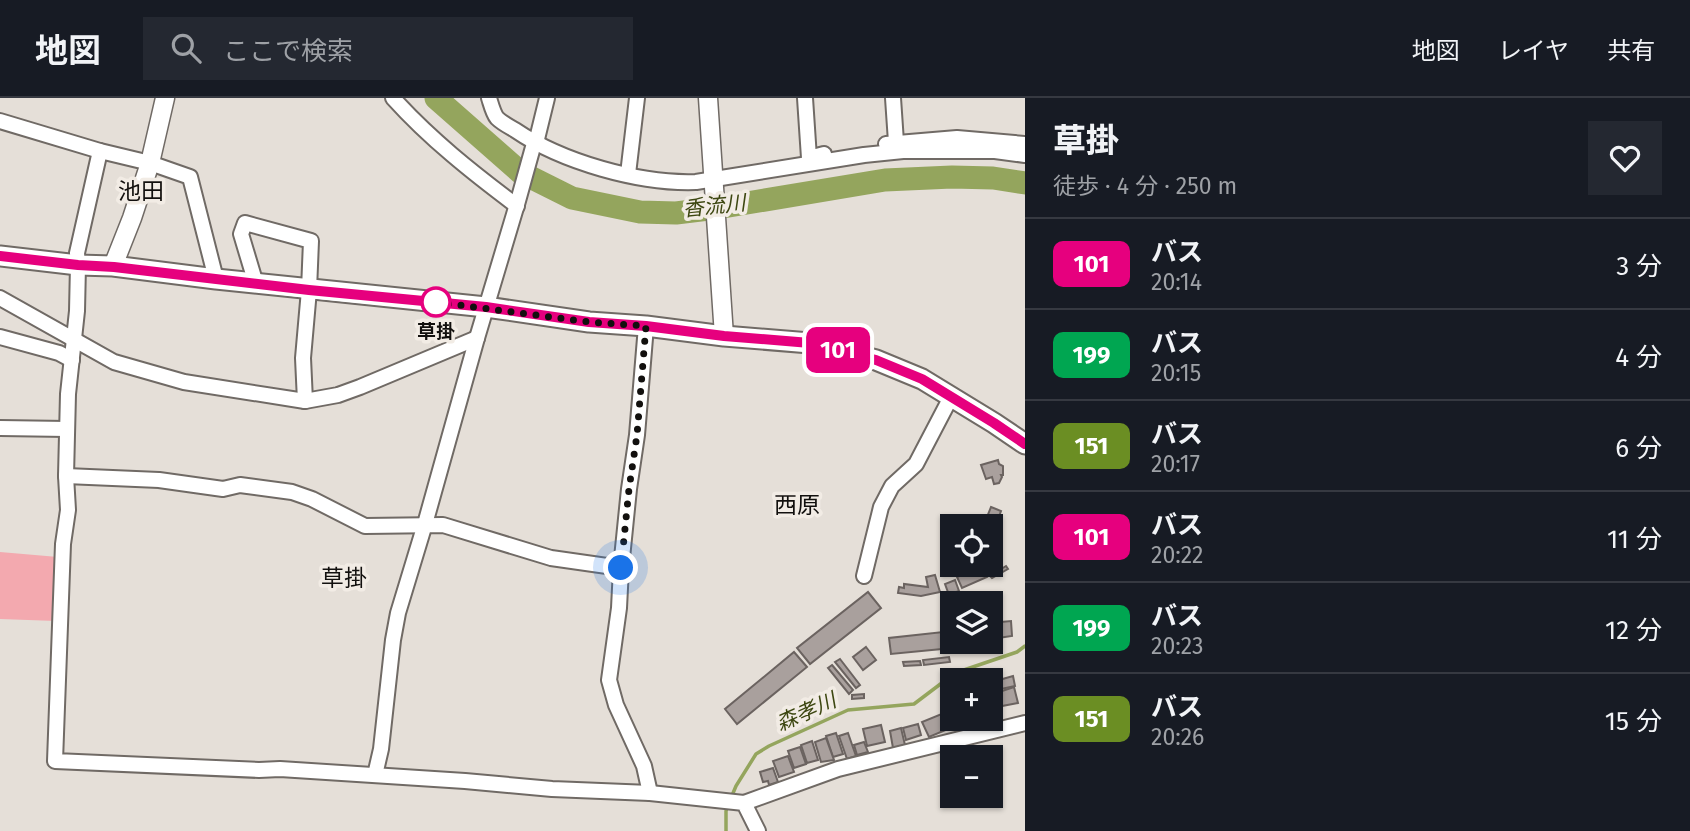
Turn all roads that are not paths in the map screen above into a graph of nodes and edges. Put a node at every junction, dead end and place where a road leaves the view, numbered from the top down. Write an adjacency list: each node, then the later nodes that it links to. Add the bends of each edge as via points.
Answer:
1 (165, 98): 15 (street)
2 (393, 98): 18 (street, via 447,152)
3 (489, 98): 11 (street, via 497,118)
4 (547, 98): 11 (street)
5 (637, 98): 16 (street)
6 (708, 98): 17 (street)
7 (805, 98): 10 (street, via 809,158)
8 (892, 98): 10 (street)
9 (0, 121): 13 (street)
10 (896, 142): 12 (street, via 957,138)
11 (534, 145): 16 (street); 18 (street)
12 (1025, 145)
13 (100, 151): 15 (street); 20 (street)
14 (1025, 155): 17 (street, via 903,151)
15 (150, 163): 21 (street); 22 (street, via 190,177)
16 (628, 174): 17 (street, via 671,183)
17 (714, 183): 28 (street)
18 (518, 204): 26 (street)
19 (0, 256): 20 (main road)
20 (78, 265): 21 (main road); 31 (street)
21 (114, 267): 22 (main road)
22 (216, 279): 23 (main road)
23 (256, 284): 24 (main road); 24 (street, via 241,234 244,223 310,241)
24 (309, 290): 26 (main road); 34 (street, via 303,358)
25 (0, 298): 31 (street)
26 (486, 307): 27 (main road); 30 (street)
27 (646, 326): 28 (main road); 40 (street)
28 (724, 336): 33 (main road, via 810,343 876,360)
29 (0, 337): 32 (street)
30 (477, 338): 34 (street, via 360,387); 39 (street)
31 (75, 339): 32 (street); 34 (street, via 114,362 184,382)
32 (72, 360): 36 (street)
33 (951, 397): 37 (main road); 41 (street, via 916,464 892,486 881,507)
34 (305, 401)
35 (0, 428): 36 (street)
36 (67, 429): 38 (street)
37 (1025, 444)
38 (66, 476): 39 (street, via 159,480 223,489 250,486 292,492 365,526); 43 (street, via 55,761)
39 (425, 524): 40 (street, via 443,525 551,558); 43 (street, via 398,613)
40 (621, 568): 44 (street, via 609,680 644,766)
41 (864, 576)
42 (1025, 723): 45 (street, via 838,769)
43 (375, 775): 44 (street)
44 (650, 793): 45 (street)
45 (741, 803): 46 (street)
46 (758, 831)

